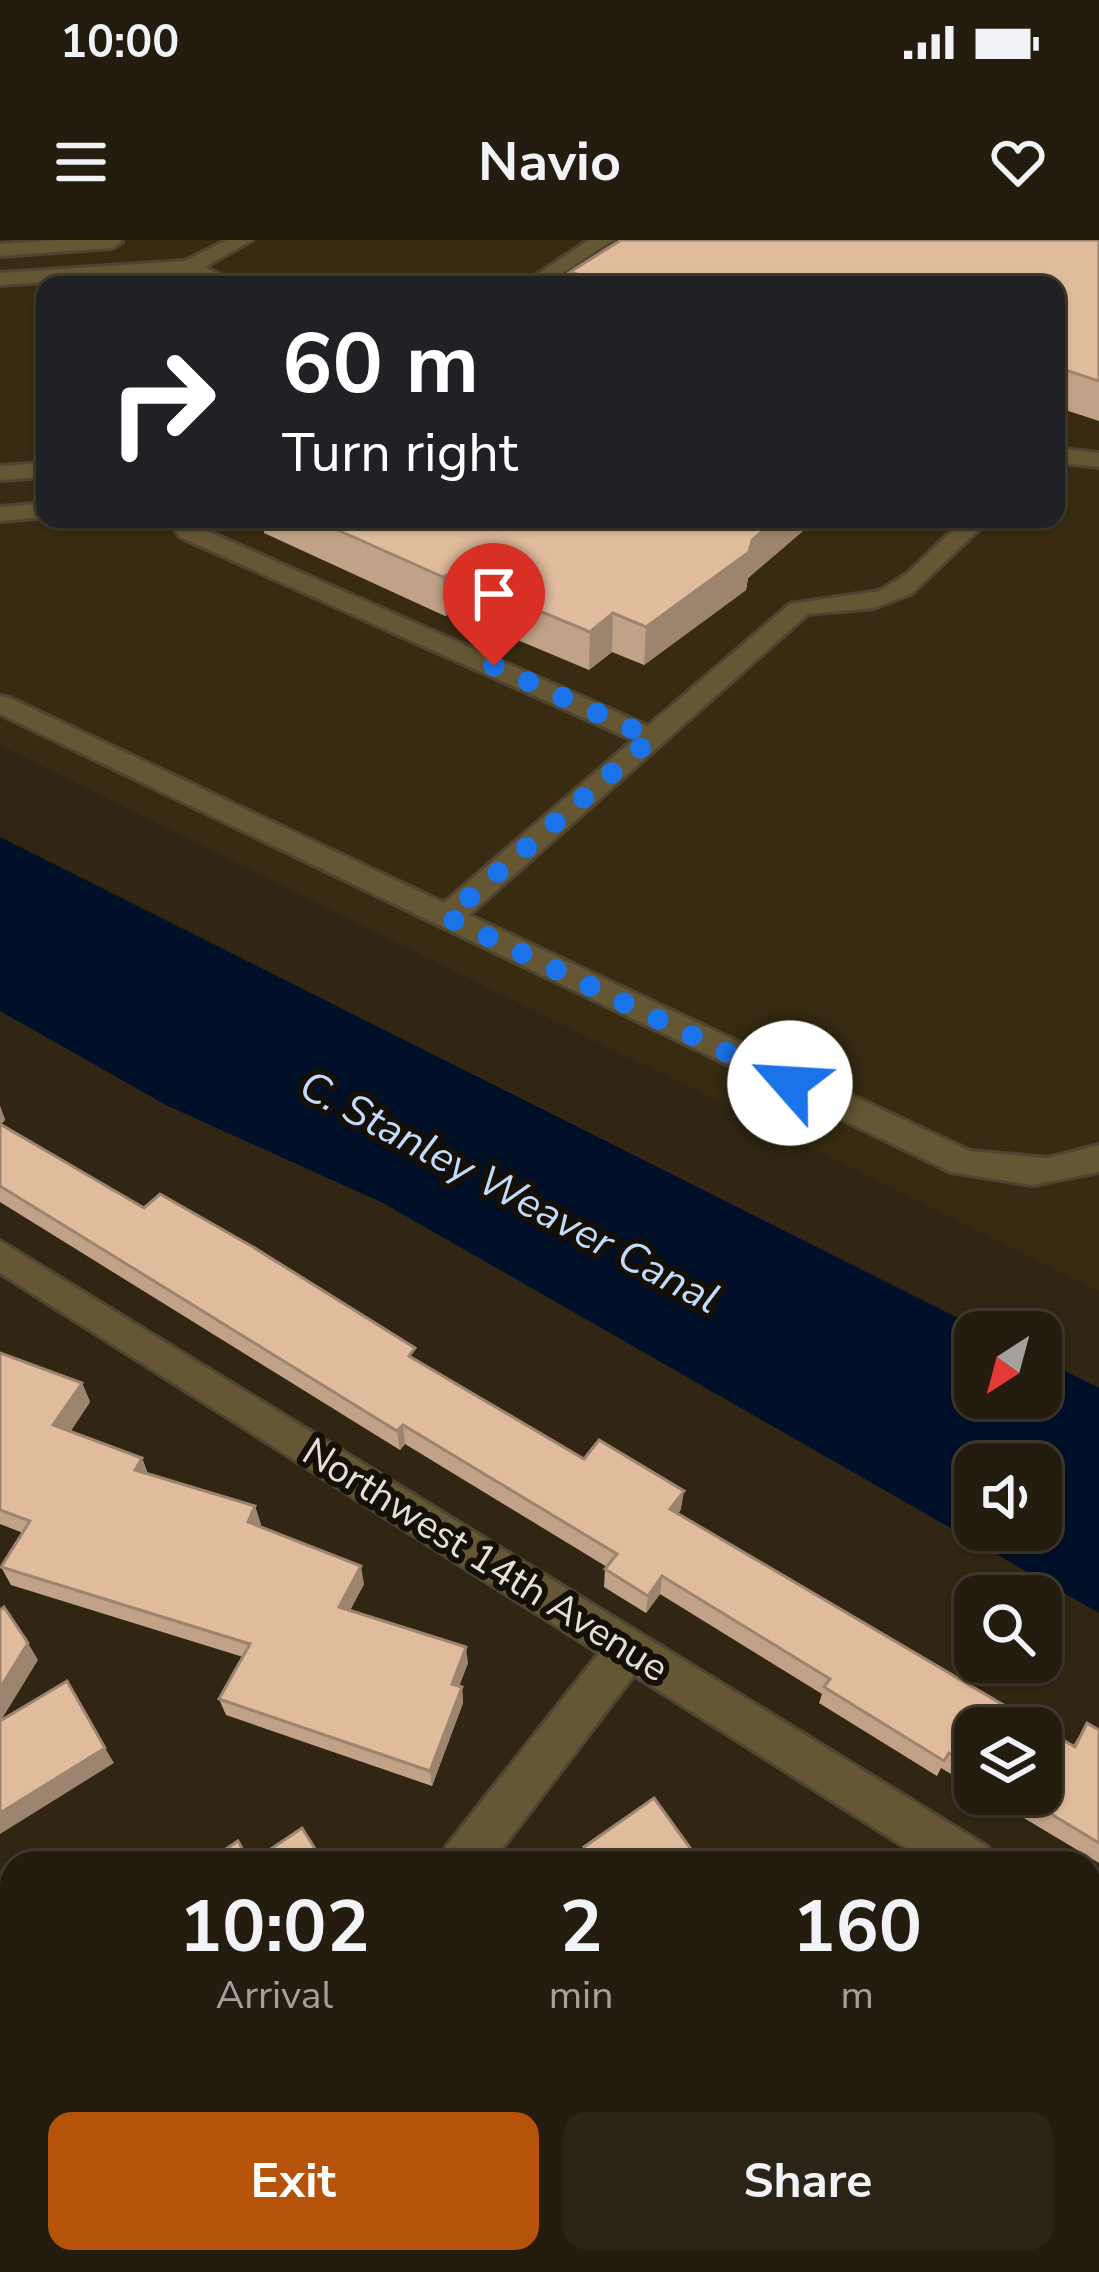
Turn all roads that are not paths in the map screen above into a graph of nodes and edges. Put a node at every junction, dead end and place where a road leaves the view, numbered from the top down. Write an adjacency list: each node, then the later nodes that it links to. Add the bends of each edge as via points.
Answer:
1 (242, 240): 5 (street)
2 (603, 240): 8 (street)
3 (109, 241): 4 (street); 6 (street, via 126,249)
4 (0, 250)
5 (189, 268): 6 (street); 7 (street)
6 (128, 270): 9 (street)
7 (208, 276)
8 (545, 276)
9 (0, 278)
10 (1065, 455): 11 (street)
11 (1099, 460)
12 (36, 471): 13 (street)
13 (0, 473)
14 (36, 511): 15 (street)
15 (0, 514)
16 (186, 528): 19 (street)
17 (968, 528): 19 (street, via 897,592 799,609)
18 (0, 704): 20 (street)
19 (652, 738): 20 (street)
20 (447, 917): 21 (street, via 963,1163 1021,1174 1064,1172)
21 (1099, 1158)
22 (0, 1255): 23 (street, Northwest 14th Avenue)
23 (629, 1648): 24 (street); 25 (street, Northwest 14th Avenue)
24 (471, 1851)
25 (953, 1851)

